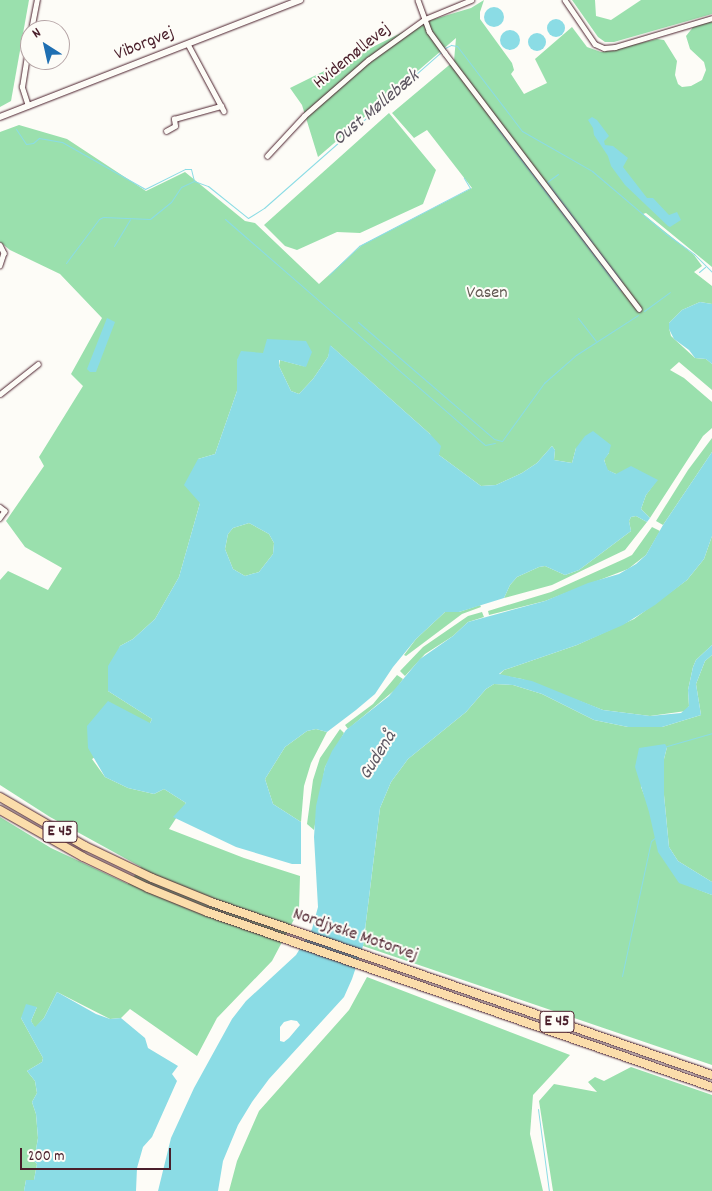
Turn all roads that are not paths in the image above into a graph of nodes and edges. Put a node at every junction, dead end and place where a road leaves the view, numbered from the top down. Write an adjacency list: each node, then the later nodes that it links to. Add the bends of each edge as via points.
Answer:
1 (36, 0): 8 (street)
2 (300, 0): 9 (street, Viborgvej)
3 (418, 0): 7 (street)
4 (471, 0): 7 (street, Hvidemøllevej)
5 (565, 0): 6 (street, via 595,44 604,48)
6 (712, 18)
7 (425, 19): 14 (street, Hvidemøllevej, via 343,81); 17 (street, via 429,31 445,53)
8 (33, 20)
9 (188, 44): 11 (street, Viborgvej); 13 (street, via 223,109 174,119 175,126)
10 (25, 70): 11 (street, via 22,87)
11 (28, 106): 12 (street, Viborgvej)
12 (0, 117)
13 (166, 131)
14 (267, 156)
15 (0, 245): 16 (street, via 4,252)
16 (0, 265)
17 (639, 309)
18 (38, 364): 19 (street)
19 (0, 393)
20 (0, 507): 21 (street, via 5,511)
21 (0, 518)
22 (0, 797): 25 (highway, Nordjyske Motorvej / E 45, via 121,864 211,902)
23 (0, 810): 24 (highway, Nordjyske Motorvej / E 45, via 117,874 216,916)
24 (614, 1053): 26 (highway, Nordjyske Motorvej / E 45); 27 (highway)
25 (712, 1075)
26 (712, 1087)
27 (712, 1091)

